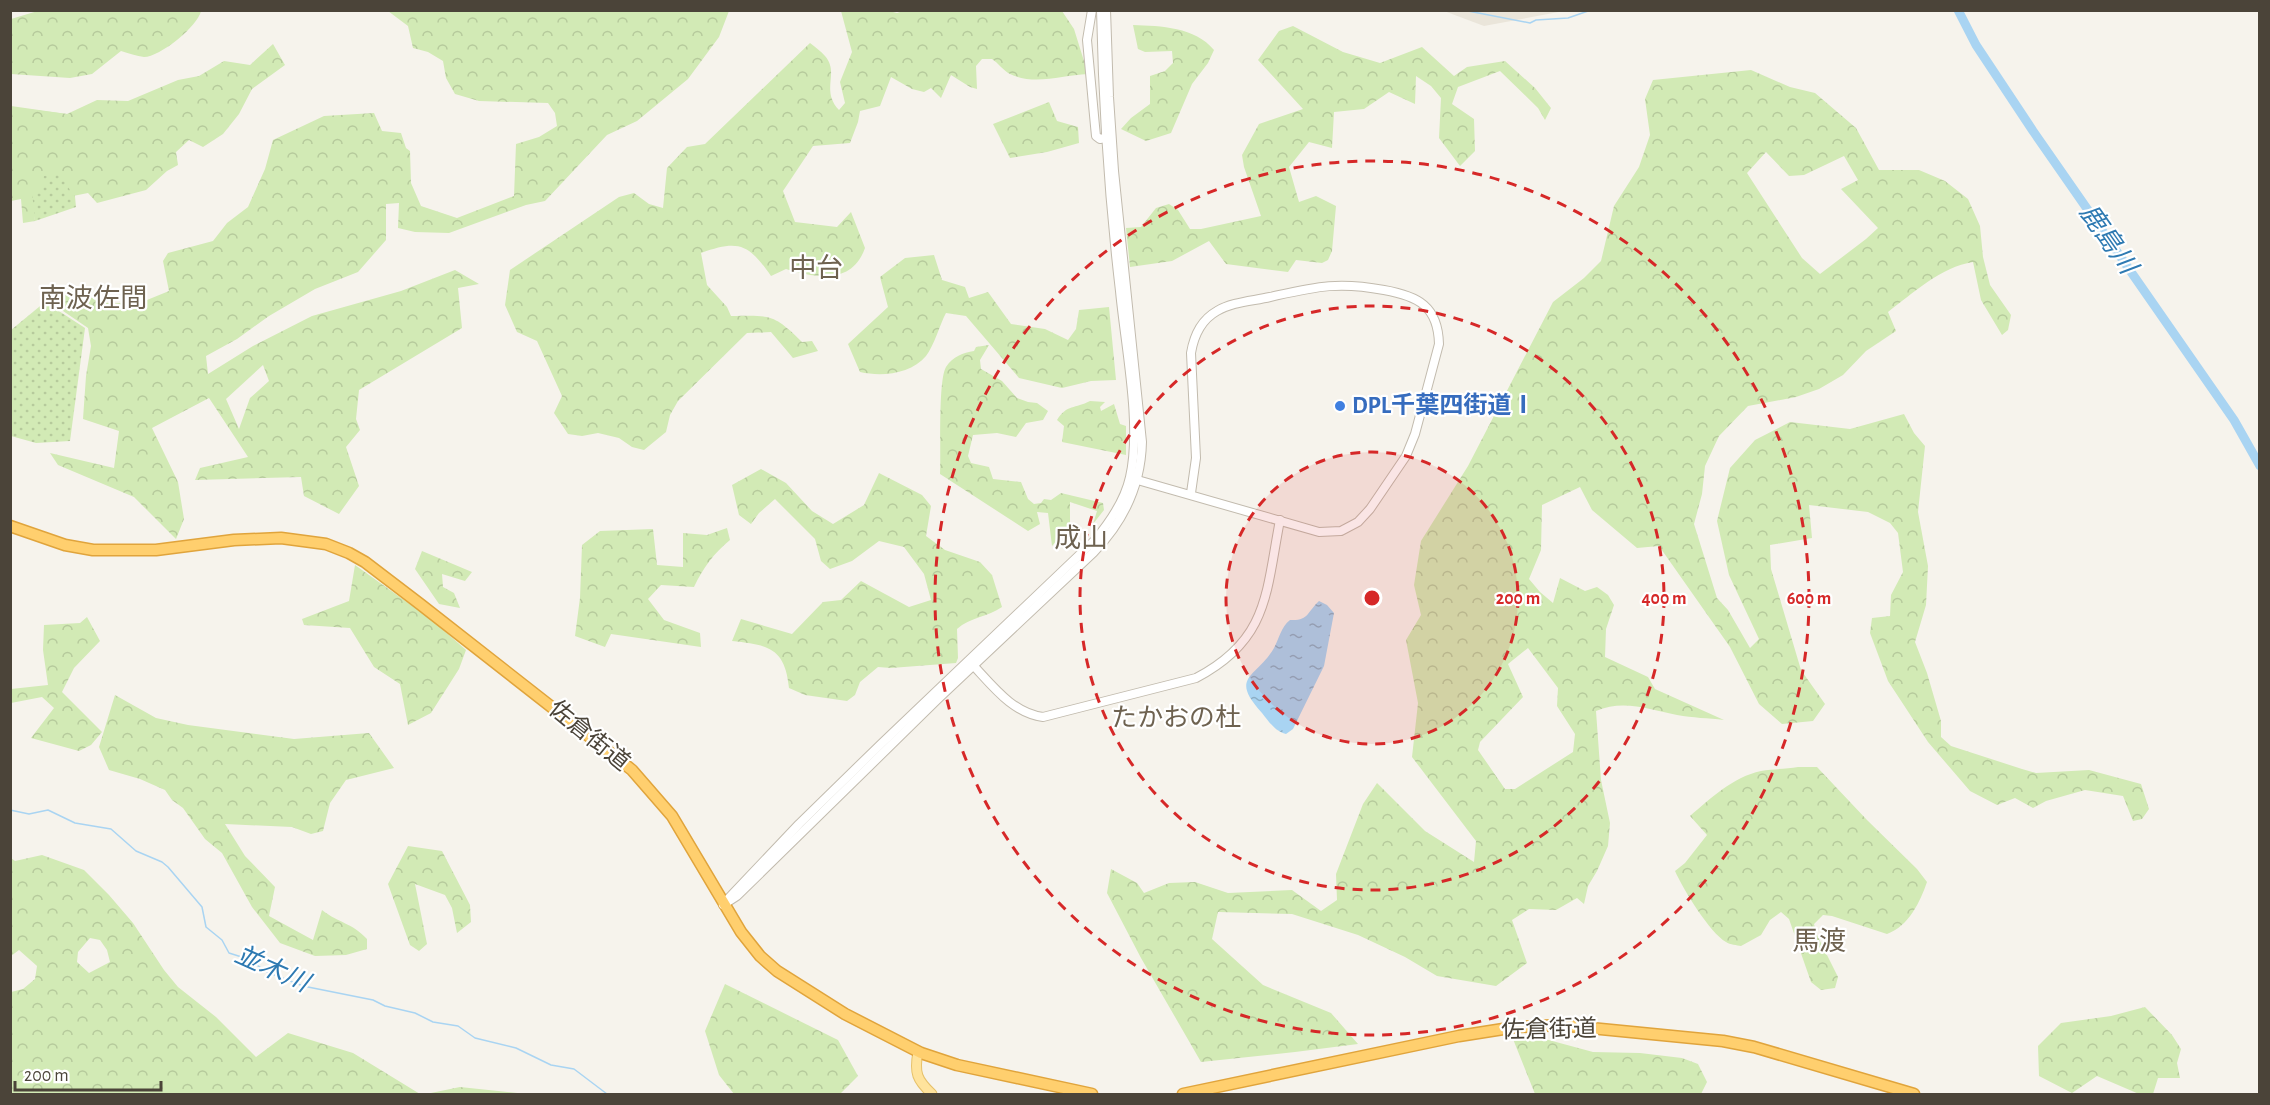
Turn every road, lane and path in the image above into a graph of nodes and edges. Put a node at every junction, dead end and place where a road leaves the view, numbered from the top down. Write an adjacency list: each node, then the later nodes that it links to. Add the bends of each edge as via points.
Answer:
1 (1092, 10): 5 (street, via 1088,40 1096,136)
2 (1101, 10): 4 (street)
3 (1106, 10): 4 (street)
4 (1104, 33): 5 (street); 6 (street, via 1141,432 1141,455)
5 (1106, 138): 6 (street, via 1132,401)
6 (1134, 479): 7 (street); 10 (street, via 1095,540)
7 (1191, 494): 8 (street); 8 (street, via 1196,458 1191,353 1194,337 1210,316 1227,307 1332,285 1359,285 1416,299 1435,318 1439,344 1406,456 1370,509 1350,527 1319,532)
8 (1280, 520): 10 (street, via 1255,626 1231,656 1196,678 1043,717 1020,711)
9 (10, 526): 11 (highway, 佐倉街道, via 93,550 156,550 280,538 326,544 349,553 632,770 672,816)
10 (971, 663): 11 (street, via 799,824)
11 (723, 905): 12 (highway, 佐倉街道, via 754,950 777,971 845,1014)
12 (918, 1052): 13 (main road, via 915,1068 921,1084); 14 (highway, 佐倉街道, via 957,1065)
13 (932, 1095)
14 (1092, 1095)
15 (1183, 1095): 16 (highway, 佐倉街道, via 1469,1034 1560,1025 1754,1047)
16 (1914, 1095)

